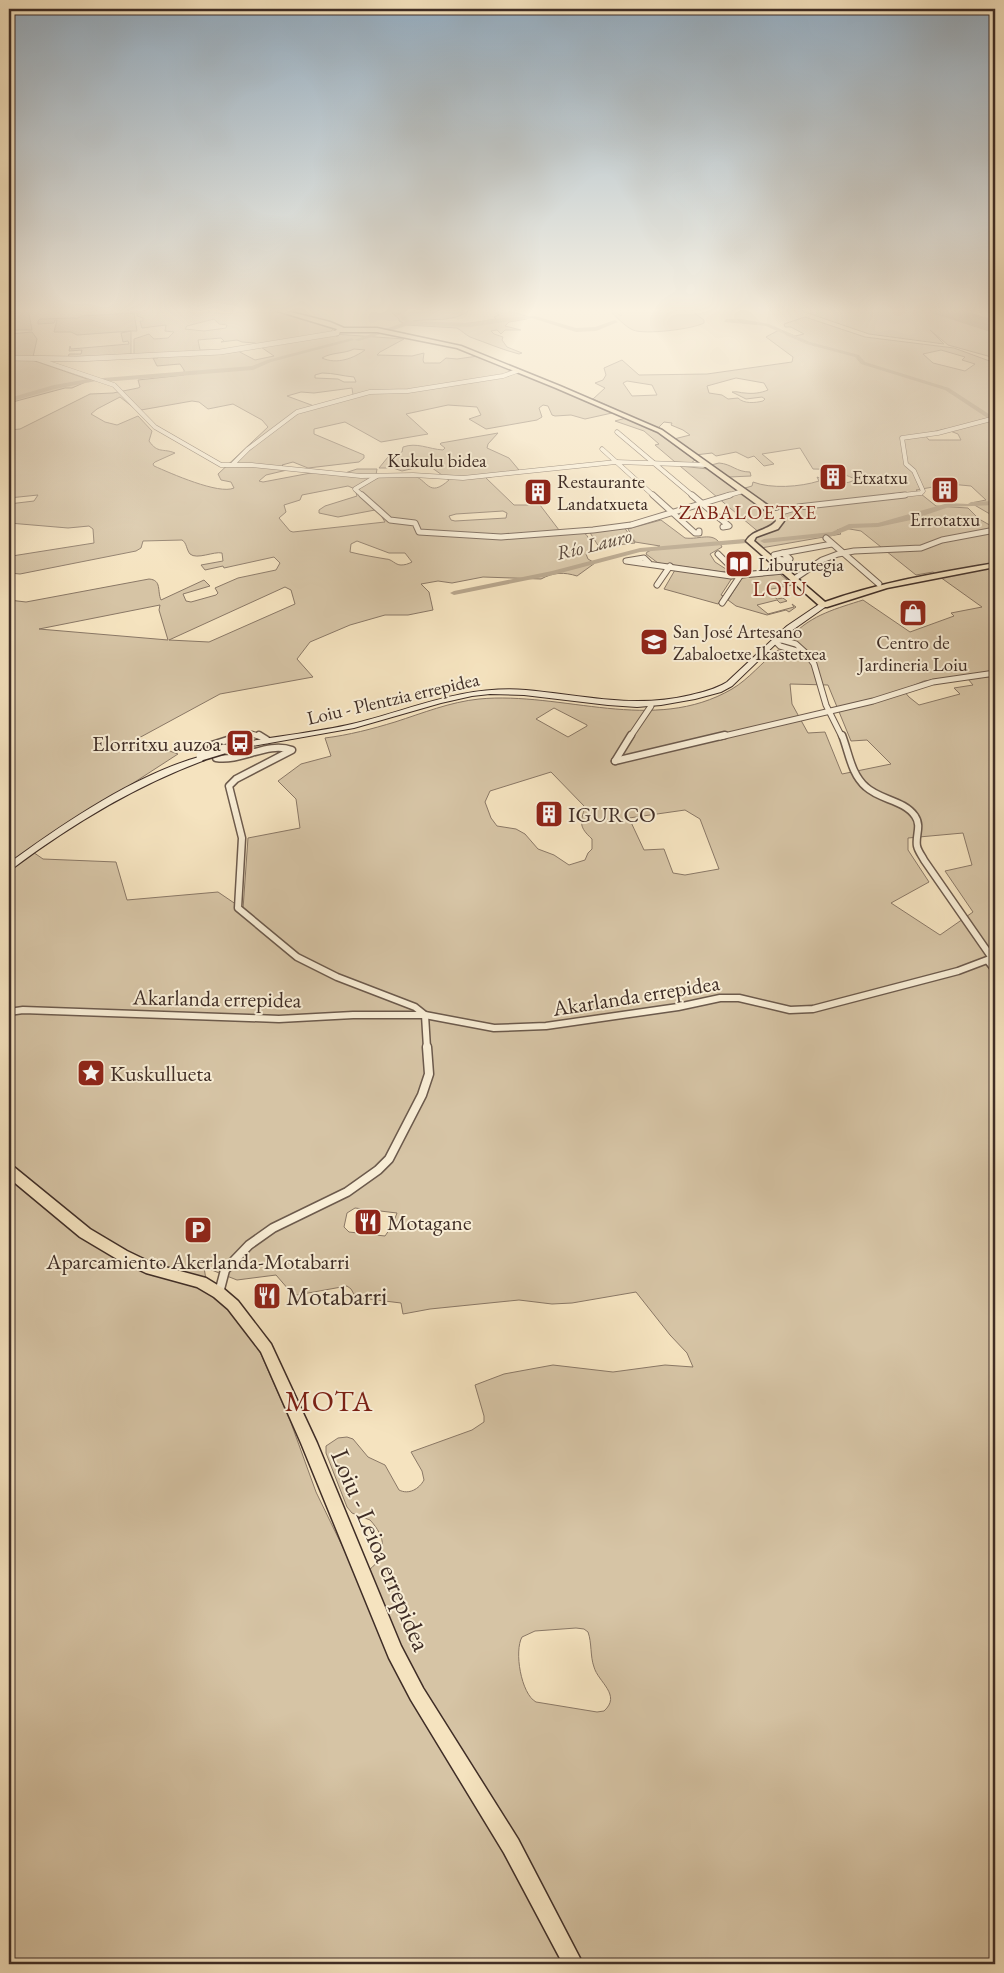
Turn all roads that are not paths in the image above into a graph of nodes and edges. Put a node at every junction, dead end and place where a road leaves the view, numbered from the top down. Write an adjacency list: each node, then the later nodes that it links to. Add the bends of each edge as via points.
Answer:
1 (131, 402): 8 (street, Kukulu bidea, via 155,427 218,464)
2 (331, 402): 8 (street, via 296,412 248,449)
3 (591, 402): 10 (main road, via 660,431)
4 (995, 418): 15 (street, via 938,433 902,438 906,464 914,471 923,491 921,493 798,507)
5 (617, 432): 9 (street)
6 (602, 449): 7 (street)
7 (616, 462): 9 (street, Kukulu bidea); 11 (street, Kukulu bidea, via 468,478); 14 (street)
8 (235, 464): 11 (street, Kukulu bidea)
9 (656, 464): 10 (street, Kukulu bidea); 13 (street)
10 (707, 465): 12 (main road)
11 (378, 476): 14 (street, Kukulu bidea, via 360,485 356,492 390,520 412,522 419,532 515,537 623,526)
12 (743, 491): 13 (street); 15 (main road)
13 (703, 503): 14 (street); 16 (street, via 728,526)
14 (672, 512): 18 (street, via 694,533)
15 (775, 514): 27 (main road, via 780,521 777,525 750,541)
16 (723, 527)
17 (995, 530): 22 (street, via 942,540 921,548)
18 (699, 531)
19 (826, 538): 20 (street)
20 (832, 544): 21 (street); 22 (street)
21 (783, 553)
22 (844, 553): 29 (street, via 822,560); 30 (street)
23 (718, 554): 28 (street)
24 (649, 563): 26 (street)
25 (995, 565): 33 (main road, Loiu - Plentzia errepidea)
26 (670, 566): 28 (street); 31 (street)
27 (784, 571): 28 (street); 29 (main road)
28 (740, 576): 34 (street)
29 (794, 579): 32 (main road)
30 (879, 584)
31 (657, 585)
32 (816, 598): 33 (main road); 35 (main road)
33 (842, 598): 35 (main road, Loiu - Plentzia errepidea)
34 (722, 603)
35 (820, 607): 36 (main road, Loiu - Plentzia errepidea)
36 (786, 631): 37 (main road, Loiu - Plentzia errepidea); 38 (street, via 784,636)
37 (775, 641): 38 (street); 39 (street); 41 (main road, Loiu - Plentzia errepidea)
38 (789, 642): 39 (street, via 790,646); 40 (street)
39 (784, 647): 40 (street); 41 (street, via 771,648)
40 (808, 654): 45 (street, via 815,665)
41 (759, 655): 43 (main road, Loiu - Plentzia errepidea, via 740,675)
42 (995, 673): 45 (street, via 933,682)
43 (717, 690): 44 (main road, via 691,700); 47 (main road, Loiu - Plentzia errepidea, via 675,701 639,705 526,692 468,694 357,725)
44 (651, 706): 45 (street, via 615,761); 49 (main road, via 608,705 532,694 484,694 441,701 345,730)
45 (829, 711): 54 (street, via 860,782 869,790 898,802 916,816 921,834 918,845 924,860)
46 (256, 734): 47 (street); 48 (street, via 217,742); 49 (street)
47 (267, 740): 49 (main road, Loiu - Plentzia errepidea)
48 (210, 750)
49 (244, 750): 50 (main road, bridge, via 228,750); 51 (street, via 226,760); 57 (street, via 292,750 236,779 229,786 242,834 238,908 297,957 337,977 415,1007)
50 (201, 757): 52 (main road, via 152,775 120,792); 53 (main road, via 121,795)
51 (216, 758)
52 (9, 863)
53 (9, 867)
54 (992, 959): 55 (street); 57 (street, Akarlanda errepidea, via 921,982 813,1009 790,1010 738,998 720,998 546,1026 494,1028)
55 (995, 970)
56 (9, 1012): 57 (street, Akarlanda errepidea, via 279,1019)
57 (425, 1015): 59 (street, via 429,1074 422,1095 389,1159 347,1192 273,1228 249,1245 230,1262)
58 (9, 1171): 59 (main road, Loiu - Leioa errepidea, via 92,1238 151,1269 201,1282)
59 (219, 1293): 60 (main road, Loiu - Leioa errepidea, via 233,1305 266,1348 395,1652 417,1694 511,1846)
60 (573, 1964)

